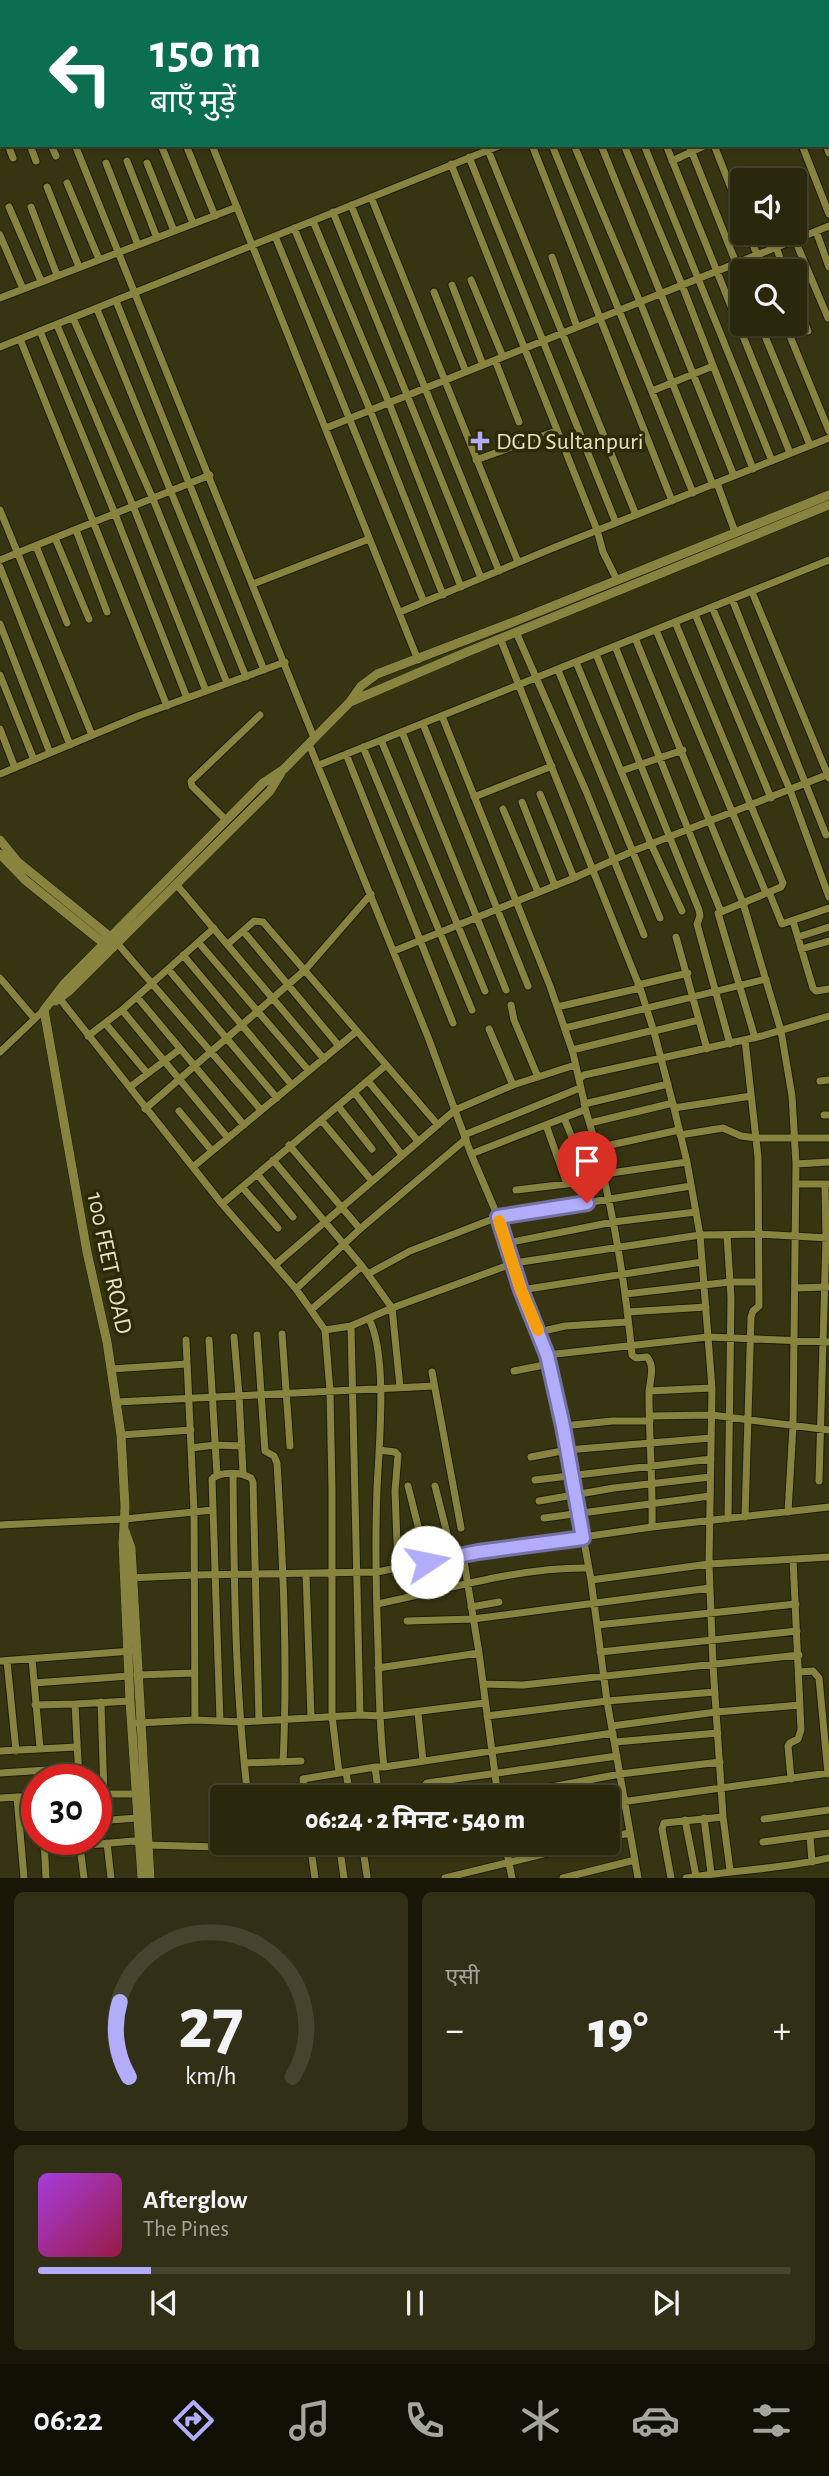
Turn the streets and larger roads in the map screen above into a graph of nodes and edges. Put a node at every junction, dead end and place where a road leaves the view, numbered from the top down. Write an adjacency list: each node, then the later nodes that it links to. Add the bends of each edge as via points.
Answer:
1 (9, 147): 22 (street)
2 (31, 147): 24 (street)
3 (52, 147): 20 (street)
4 (76, 147): 56 (street)
5 (163, 147): 41 (street)
6 (188, 147): 39 (street)
7 (213, 147): 36 (street)
8 (496, 147): 19 (street)
9 (533, 147): 84 (street)
10 (553, 147): 82 (street)
11 (575, 147): 80 (street)
12 (602, 147): 77 (street)
13 (625, 147): 73 (street)
14 (645, 147): 69 (street)
15 (667, 147): 23 (street)
16 (715, 147): 30 (street)
17 (803, 147): 38 (street)
18 (690, 149): 23 (street); 60 (street)
19 (488, 150): 21 (street); 89 (street)
20 (55, 156)
21 (469, 157): 28 (street); 93 (street)
22 (13, 158)
23 (672, 160): 67 (street)
24 (36, 161)
25 (127, 161): 49 (street)
26 (106, 163): 50 (street)
27 (147, 163): 44 (street)
28 (451, 164): 32 (street); 95 (street)
29 (67, 183): 59 (street)
30 (730, 186)
31 (47, 187): 65 (street)
32 (371, 197): 33 (street); 101 (street)
33 (351, 205): 37 (street); 103 (street)
34 (9, 207): 71 (street)
35 (31, 207): 68 (street)
36 (237, 207): 39 (street); 54 (street)
37 (333, 212): 40 (street); 105 (street)
38 (829, 214)
39 (215, 216): 41 (street)
40 (313, 221): 43 (street); 106 (street)
41 (193, 223): 44 (street)
42 (829, 226): 45 (street)
43 (295, 228): 48 (street); 107 (street)
44 (174, 231): 49 (street)
45 (816, 231): 47 (street); 66 (street)
46 (0, 235): 74 (street)
47 (807, 235)
48 (275, 236): 54 (street); 108 (street)
49 (156, 238): 50 (street)
50 (138, 245): 56 (street)
51 (753, 245): 57 (street)
52 (781, 245): 55 (street)
53 (797, 245): 85 (street)
54 (252, 246): 76 (street); 110 (street)
55 (776, 247): 57 (street); 63 (street)
56 (118, 252): 59 (street); 76 (street)
57 (757, 255): 61 (street); 62 (street)
58 (552, 257): 87 (street)
59 (99, 259): 65 (street)
60 (734, 259)
61 (746, 259)
62 (759, 259)
63 (780, 259)
64 (730, 265): 67 (street)
65 (79, 267): 68 (street)
66 (829, 267)
67 (716, 271): 69 (street); 115 (street)
68 (57, 275): 71 (street)
69 (698, 278): 73 (street); 117 (street)
70 (471, 280): 96 (street)
71 (41, 281): 74 (street)
72 (452, 285): 97 (street)
73 (682, 285): 77 (street); 98 (street)
74 (23, 289): 78 (street)
75 (434, 292): 99 (street)
76 (136, 293): 79 (street); 119 (street)
77 (661, 293): 80 (street); 100 (street)
78 (0, 298)
79 (116, 301): 81 (street); 121 (street)
80 (640, 302): 82 (street); 102 (street)
81 (97, 309): 83 (street); 123 (street)
82 (620, 310): 84 (street); 104 (street)
83 (74, 318): 86 (street); 126 (street)
84 (601, 318): 87 (street); 127 (street)
85 (828, 318)
86 (57, 325): 88 (street); 129 (street)
87 (577, 327): 89 (street)
88 (40, 331): 92 (street); 131 (street)
89 (563, 333): 93 (street); 132 (street)
90 (765, 336): 114 (street)
91 (790, 336): 112 (street)
92 (20, 339): 94 (street); 133 (street)
93 (544, 340): 95 (street); 134 (street)
94 (0, 347)
95 (524, 348): 96 (street); 111 (street)
96 (499, 358): 97 (street); 109 (street)
97 (483, 365): 99 (street)
98 (713, 366): 100 (street); 118 (street)
99 (466, 372): 101 (street)
100 (693, 374): 102 (street); 120 (street)
101 (446, 380): 103 (street); 116 (street)
102 (672, 382): 104 (street); 122 (street)
103 (425, 388): 105 (street); 146 (street)
104 (652, 391): 124 (street)
105 (407, 395): 106 (street); 147 (street)
106 (388, 403): 107 (street); 150 (street)
107 (370, 410): 108 (street); 152 (street)
108 (350, 418): 110 (street); 154 (street)
109 (519, 422)
110 (326, 428): 139 (street)
111 (556, 430): 116 (street); 136 (street)
112 (829, 430)
113 (829, 438): 114 (street)
114 (810, 445): 115 (street)
115 (790, 453): 117 (street)
116 (476, 460): 144 (street)
117 (772, 461): 118 (street)
118 (753, 468): 120 (street)
119 (210, 475): 121 (street); 149 (street)
120 (734, 476): 122 (street)
121 (190, 484): 123 (street); 172 (street)
122 (715, 484): 124 (street); 137 (street)
123 (170, 492): 126 (street); 175 (street)
124 (693, 493): 127 (street)
125 (829, 495): 137 (street)
126 (153, 499): 129 (street); 177 (street)
127 (672, 501): 132 (street)
128 (829, 505): 164 (street)
129 (133, 506): 131 (street); 179 (street)
130 (0, 510): 141 (street)
131 (115, 514): 133 (street); 180 (street)
132 (636, 515): 134 (street)
133 (94, 522): 135 (street); 182 (street)
134 (616, 523): 136 (street)
135 (76, 530): 138 (street); 156 (street)
136 (597, 530): 144 (street); 148 (street)
137 (736, 532): 148 (street)
138 (55, 538): 140 (street); 159 (street)
139 (369, 539): 149 (street); 157 (street)
140 (36, 546): 141 (street); 161 (street)
141 (17, 553): 142 (street); 188 (street)
142 (0, 560)
143 (829, 560): 151 (street)
144 (519, 562): 146 (street)
145 (0, 567): 191 (street)
146 (499, 571): 147 (street)
147 (481, 578): 150 (street)
148 (617, 580): 169 (street)
149 (253, 584): 170 (street)
150 (461, 587): 152 (street)
151 (752, 592): 153 (street); 205 (street)
152 (443, 595): 154 (street)
153 (732, 599): 155 (street); 206 (street)
154 (424, 602): 157 (street)
155 (712, 607): 158 (street); 207 (street)
156 (107, 612)
157 (400, 612): 169 (street)
158 (695, 614): 160 (street); 210 (street)
159 (89, 619)
160 (675, 622): 163 (street); 212 (street)
161 (67, 623)
162 (0, 624): 194 (street)
163 (656, 630): 166 (street); 214 (street)
164 (516, 632): 165 (street); 176 (street)
165 (500, 638): 178 (street); 181 (street)
166 (635, 638): 167 (street); 193 (street)
167 (615, 646): 168 (street); 196 (street)
168 (596, 654): 171 (street); 199 (street)
169 (418, 660): 181 (street, via 377,674)
170 (285, 662): 172 (street); 190 (street)
171 (576, 662): 173 (street); 203 (street)
172 (264, 670): 175 (street)
173 (558, 670): 176 (street); 222 (street)
174 (0, 675): 197 (street)
175 (246, 677): 177 (street)
176 (537, 678): 178 (street); 224 (street)
177 (227, 683): 179 (street)
178 (520, 685): 184 (street); 200 (street)
179 (206, 691): 180 (street)
180 (187, 698): 182 (street)
181 (349, 703): 190 (street)
182 (167, 706): 188 (street)
183 (260, 715): 215 (street, via 191,781)
184 (442, 716): 185 (street); 209 (street)
185 (423, 724): 187 (street); 236 (street)
186 (0, 729): 201 (street)
187 (402, 732): 189 (street); 240 (street)
188 (92, 735): 191 (street)
189 (381, 740): 192 (street); 243 (street)
190 (311, 741): 198 (street); 202 (street)
191 (69, 745): 194 (street)
192 (363, 747): 195 (street); 247 (street)
193 (682, 750): 196 (street); 216 (street)
194 (50, 753): 197 (street)
195 (346, 754): 198 (street); 251 (street)
196 (661, 759): 199 (street); 217 (street)
197 (34, 760): 201 (street)
198 (319, 765): 231 (street)
199 (641, 765): 203 (street); 219 (street)
200 (552, 766): 209 (street); 225 (street)
201 (15, 768): 204 (street)
202 (284, 769): 215 (street); 227 (street, via 270,791)
203 (621, 771): 221 (street)
204 (0, 774)
205 (829, 775): 206 (street)
206 (806, 783): 207 (street); 218 (street)
207 (790, 790): 210 (street); 232 (street)
208 (540, 794): 226 (street)
209 (474, 797): 233 (street)
210 (771, 798): 212 (street)
211 (522, 802): 228 (street)
212 (751, 806): 214 (street); 230 (street, via 783,883)
213 (503, 809): 229 (street)
214 (733, 813): 216 (street); 230 (street)
215 (226, 820): 253 (street)
216 (709, 820): 217 (street); 234 (street)
217 (687, 830): 219 (street); 238 (street)
218 (826, 835)
219 (670, 838): 221 (street); 239 (street)
220 (0, 840): 253 (street, via 18,862)
221 (651, 844): 222 (street); 237 (street)
222 (633, 851): 224 (street); 241 (street)
223 (0, 854): 253 (street, via 25,880)
224 (612, 860): 225 (street); 248 (street)
225 (593, 868): 226 (street); 268 (street)
226 (574, 878): 228 (street)
227 (176, 884): 245 (street); 253 (street)
228 (555, 886): 229 (street)
229 (538, 892): 233 (street)
230 (768, 892): 234 (street); 242 (street, via 780,923)
231 (371, 894): 257 (street); 260 (street)
232 (829, 897)
233 (515, 902): 236 (street); 278 (street)
234 (743, 903): 238 (street); 263 (street)
235 (829, 908): 242 (street)
236 (496, 910): 240 (street); 266 (street)
237 (682, 911)
238 (720, 912): 239 (street); 267 (street)
239 (700, 916): 272 (street, via 697,924)
240 (476, 918): 243 (street); 270 (street)
241 (660, 918)
242 (793, 921): 250 (street)
243 (457, 926): 247 (street); 271 (street)
244 (829, 927): 250 (street)
245 (214, 928): 254 (street); 255 (street)
246 (244, 932): 255 (street); 260 (street, via 254,921 263,922); 265 (street)
247 (440, 933): 251 (street); 283 (street)
248 (644, 934)
249 (676, 937): 261 (street)
250 (798, 937): 256 (street)
251 (419, 941): 257 (street); 288 (street)
252 (829, 942): 256 (street)
253 (111, 943): 264 (street); 273 (street, via 68,991)
254 (199, 943): 258 (street); 282 (street)
255 (228, 944): 276 (street)
256 (801, 949): 269 (street, via 813,988 816,992)
257 (394, 951): 333 (street)
258 (183, 955): 259 (street); 289 (street)
259 (168, 969): 264 (street); 296 (street)
260 (305, 970): 265 (street); 292 (street)
261 (688, 974): 268 (street); 275 (street)
262 (0, 978): 285 (street)
263 (766, 979): 267 (street); 294 (street)
264 (153, 983): 274 (street); 305 (street)
265 (287, 985): 276 (street); 300 (street)
266 (528, 986)
267 (741, 986): 272 (street); 297 (street)
268 (639, 987): 278 (street); 279 (street)
269 (829, 989)
270 (506, 990)
271 (485, 991)
272 (717, 992): 275 (street); 299 (street)
273 (57, 996): 280 (street); 295 (street)
274 (137, 997): 281 (street); 302 (street)
275 (694, 997): 279 (street); 286 (street)
276 (272, 998): 282 (street); 306 (street)
277 (511, 1005): 314 (street)
278 (557, 1007): 290 (street)
279 (646, 1007): 290 (street); 293 (street)
280 (45, 1008): 285 (street); 423 (street, 100 FEET ROAD)
281 (122, 1010): 287 (street); 308 (street)
282 (258, 1010): 289 (street); 312 (street)
283 (472, 1010)
284 (829, 1016): 294 (street)
285 (34, 1018): 301 (street)
286 (699, 1020): 293 (street); 303 (street)
287 (104, 1023): 295 (street); 313 (street)
288 (453, 1023)
289 (242, 1025): 296 (street); 321 (street)
290 (565, 1028): 304 (street)
291 (489, 1029): 322 (street)
292 (357, 1031): 300 (street); 311 (street)
293 (654, 1031): 304 (street); 307 (street)
294 (781, 1031): 297 (street); 343 (street)
295 (88, 1036): 323 (street)
296 (226, 1038): 305 (street); 327 (street)
297 (755, 1038): 298 (street)
298 (744, 1040): 299 (street); 326 (street)
299 (730, 1044): 303 (street)
300 (339, 1046): 306 (street)
301 (1, 1049)
302 (180, 1049): 308 (street); 310 (street)
303 (707, 1049): 307 (street)
304 (572, 1050): 309 (street)
305 (212, 1051): 310 (street); 332 (street)
306 (324, 1059): 312 (street)
307 (661, 1059): 316 (street); 320 (street)
308 (164, 1061): 313 (street); 315 (street)
309 (575, 1065): 314 (street); 316 (street)
310 (194, 1066): 315 (street); 338 (street)
311 (385, 1066): 318 (street); 339 (street)
312 (309, 1071): 321 (street)
313 (147, 1073): 323 (street)
314 (538, 1077): 322 (street)
315 (179, 1079): 331 (street); 344 (street)
316 (579, 1079): 324 (street)
317 (829, 1080): 319 (street)
318 (368, 1081): 325 (street); 347 (street)
319 (820, 1081)
320 (668, 1084): 329 (street); 330 (street)
321 (292, 1085): 327 (street)
322 (513, 1085): 333 (street)
323 (130, 1087): 331 (street)
324 (580, 1088): 329 (street); 342 (street)
325 (354, 1092): 328 (street); 353 (street)
326 (751, 1096): 330 (street); 345 (street)
327 (277, 1098): 332 (street)
328 (338, 1106): 336 (street); 350 (street)
329 (585, 1106): 335 (street); 337 (street)
330 (673, 1106): 337 (street); 341 (street)
331 (145, 1109): 358 (street)
332 (261, 1110): 338 (street)
333 (455, 1110): 339 (street); 342 (street)
334 (179, 1111): 351 (street)
335 (564, 1118): 340 (street); 349 (street, via 579,1152)
336 (321, 1120): 348 (street); 361 (street)
337 (590, 1123): 349 (street)
338 (244, 1125): 344 (street)
339 (438, 1125): 347 (street)
340 (546, 1125): 352 (street); 362 (street)
341 (680, 1132): 345 (street, via 723,1128); 349 (street); 355 (street)
342 (465, 1137): 352 (street); 377 (street)
343 (794, 1137): 345 (street); 346 (street); 357 (street)
344 (228, 1138): 351 (street)
345 (756, 1138): 379 (street)
346 (829, 1138)
347 (418, 1141): 353 (street)
348 (289, 1145): 354 (street); 370 (street)
349 (597, 1148): 360 (street)
350 (372, 1149)
351 (212, 1151): 358 (street)
352 (471, 1154): 373 (street)
353 (402, 1155): 361 (street)
354 (273, 1160): 359 (street); 374 (street)
355 (687, 1162): 360 (street); 365 (street)
356 (829, 1163): 357 (street)
357 (796, 1164): 363 (street)
358 (193, 1167): 369 (street)
359 (257, 1174): 366 (street); 372 (street)
360 (604, 1174): 362 (street); 368 (street)
361 (372, 1181): 370 (street)
362 (567, 1184): 367 (street)
363 (796, 1184): 364 (street); 381 (street)
364 (827, 1184): 382 (street)
365 (691, 1186): 368 (street); 371 (street)
366 (242, 1187): 369 (street); 376 (street)
367 (516, 1190)
368 (609, 1200): 373 (street); 375 (street)
369 (222, 1204): 388 (street)
370 (341, 1207): 374 (street); 377 (street)
371 (696, 1212): 375 (street); 380 (street)
372 (293, 1217)
373 (498, 1217): 383 (street); 391 (street, via 410,1251)
374 (323, 1222): 384 (street); 388 (street)
375 (613, 1222): 383 (street); 385 (street)
376 (278, 1228)
377 (360, 1229): 384 (street)
378 (727, 1234): 379 (street); 380 (street); 392 (street)
379 (759, 1234): 381 (street); 393 (street)
380 (700, 1235): 385 (street); 386 (street)
381 (796, 1237): 382 (street); 395 (street)
382 (827, 1238): 396 (street)
383 (507, 1243): 387 (street)
384 (344, 1245): 389 (street); 397 (street)
385 (618, 1247): 387 (street); 390 (street)
386 (702, 1262): 390 (street); 394 (street)
387 (514, 1263): 398 (street); 401 (street)
388 (276, 1264): 397 (street)
389 (362, 1266): 391 (street); 402 (street)
390 (624, 1273): 398 (street); 399 (street)
391 (368, 1274): 401 (street)
392 (730, 1282): 393 (street); 394 (street); 413 (street)
393 (757, 1282): 416 (street, via 759,1306 751,1314)
394 (704, 1285): 399 (street); 400 (street)
395 (795, 1287): 396 (street); 417 (street)
396 (827, 1287): 418 (street)
397 (296, 1289): 402 (street)
398 (521, 1290): 408 (street)
399 (625, 1294): 403 (street)
400 (706, 1307): 403 (street); 412 (street)
401 (392, 1308): 404 (street); 427 (street)
402 (312, 1309): 407 (street)
403 (627, 1312): 405 (street)
404 (369, 1319): 406 (street); 428 (street, via 378,1344)
405 (628, 1322): 408 (street); 419 (street)
406 (351, 1326): 407 (street); 430 (street)
407 (325, 1330): 431 (street)
408 (539, 1332): 420 (street)
409 (282, 1334): 433 (street)
410 (257, 1335): 434 (street)
411 (233, 1337): 435 (street)
412 (708, 1337): 413 (street); 419 (street); 429 (street)
413 (730, 1338): 416 (street); 440 (street)
414 (186, 1340): 421 (street)
415 (209, 1340): 436 (street)
416 (751, 1340): 417 (street); 442 (street)
417 (794, 1342): 418 (street); 444 (street)
418 (826, 1342): 446 (street)
419 (631, 1345): 420 (street); 432 (street, via 634,1358 650,1360)
420 (547, 1355): 422 (street)
421 (187, 1364): 423 (street); 437 (street)
422 (549, 1364): 424 (street); 443 (street)
423 (111, 1369): 438 (street, 100 FEET ROAD)
424 (514, 1371)
425 (432, 1372): 426 (street)
426 (434, 1386): 427 (street); 487 (street)
427 (400, 1387): 428 (street)
428 (379, 1388): 430 (street); 454 (street)
429 (712, 1388): 432 (street); 439 (street)
430 (353, 1390): 431 (street); 497 (street)
431 (330, 1391): 433 (street); 500 (street)
432 (649, 1391): 441 (street)
433 (286, 1393): 434 (street); 452 (street)
434 (261, 1394): 435 (street); 503 (street, via 265,1451 277,1463)
435 (239, 1395): 436 (street); 451 (street)
436 (214, 1397): 437 (street); 450 (street)
437 (189, 1399): 438 (street); 445 (street)
438 (116, 1402): 447 (street, 100 FEET ROAD)
439 (712, 1415): 440 (street); 441 (street); 448 (street)
440 (729, 1418): 442 (street); 483 (street)
441 (650, 1419): 443 (street); 449 (street)
442 (748, 1419): 444 (street); 480 (street)
443 (563, 1426): 455 (street)
444 (793, 1426): 446 (street); 478 (street)
445 (191, 1430): 447 (street); 453 (street)
446 (825, 1430): 465 (street)
447 (121, 1434): 481 (street, 100 FEET ROAD)
448 (711, 1438): 449 (street); 457 (street)
449 (649, 1443): 455 (street); 458 (street)
450 (215, 1445): 451 (street); 453 (street); 461 (street)
451 (242, 1446): 459 (street)
452 (290, 1446)
453 (191, 1448): 477 (street)
454 (379, 1450): 469 (street); 470 (street, via 398,1455)
455 (567, 1450): 456 (street); 462 (street)
456 (531, 1457)
457 (711, 1460): 458 (street); 463 (street)
458 (650, 1467): 462 (street); 466 (street)
459 (243, 1473): 460 (street); 502 (street, via 253,1482)
460 (233, 1474): 461 (street); 501 (street)
461 (217, 1475): 476 (street, via 212,1479)
462 (572, 1475): 464 (street); 471 (street)
463 (710, 1477): 466 (street); 472 (street)
464 (535, 1480)
465 (819, 1481)
466 (651, 1483): 471 (street); 474 (street)
467 (408, 1486): 493 (street)
468 (435, 1486): 490 (street)
469 (377, 1490): 470 (street); 498 (street)
470 (395, 1491): 495 (street)
471 (575, 1494): 473 (street); 479 (street)
472 (710, 1496): 474 (street); 484 (street)
473 (539, 1500)
474 (653, 1503): 479 (street); 486 (street)
475 (829, 1507): 478 (street)
476 (213, 1510): 477 (street); 505 (street)
477 (194, 1511): 481 (street); 504 (street)
478 (788, 1512): 480 (street)
479 (578, 1513): 482 (street); 488 (street)
480 (746, 1517): 483 (street)
481 (125, 1518): 485 (street); 506 (street, 100 FEET ROAD)
482 (544, 1518)
483 (728, 1519): 484 (street)
484 (709, 1520): 486 (street); 494 (street)
485 (0, 1525)
486 (652, 1527): 488 (street)
487 (461, 1528)
488 (583, 1538): 489 (street); 496 (street)
489 (463, 1555): 490 (street); 508 (street)
490 (453, 1557): 493 (street)
491 (829, 1557): 492 (street)
492 (793, 1559): 494 (street); 513 (street)
493 (427, 1562): 495 (street)
494 (709, 1564): 507 (street); 509 (street)
495 (398, 1568): 498 (street)
496 (588, 1568): 507 (street); 508 (street)
497 (357, 1572): 498 (street); 500 (street); 545 (street)
498 (377, 1572): 512 (street)
499 (306, 1573): 500 (street); 503 (street); 549 (street)
500 (333, 1573): 546 (street)
501 (234, 1574): 502 (street); 505 (street); 554 (street)
502 (254, 1574): 503 (street); 553 (street)
503 (284, 1574): 550 (street)
504 (195, 1575): 505 (street); 506 (street); 530 (street)
505 (214, 1575): 552 (street)
506 (128, 1578): 521 (street, 100 FEET ROAD)
507 (591, 1580): 511 (street)
508 (468, 1584): 512 (street); 514 (street)
509 (710, 1588): 511 (street); 515 (street)
510 (499, 1602): 514 (street)
511 (594, 1602): 516 (street); 518 (street)
512 (377, 1604): 528 (street)
513 (796, 1604): 515 (street); 519 (street)
514 (471, 1607): 516 (street)
515 (711, 1614): 518 (street); 520 (street)
516 (473, 1619): 517 (street); 523 (street)
517 (407, 1621)
518 (597, 1625): 522 (street)
519 (797, 1631): 520 (street); 524 (street)
520 (712, 1639): 522 (street); 527 (street)
521 (132, 1651): 525 (street); 531 (street, 100 FEET ROAD)
522 (600, 1652): 532 (street)
523 (479, 1653): 528 (street); 534 (street)
524 (799, 1655): 527 (street); 529 (street)
525 (32, 1659): 526 (street); 533 (street)
526 (4, 1661): 563 (street)
527 (713, 1665): 532 (street); 535 (street)
528 (378, 1668): 547 (street)
529 (799, 1672): 542 (street); 578 (street, via 813,1671 819,1678)
530 (195, 1673): 531 (street); 551 (street)
531 (133, 1676): 533 (street); 536 (street, 100 FEET ROAD); 555 (street, 100 FEET ROAD)
532 (604, 1678): 534 (street); 537 (street)
533 (34, 1683): 541 (street)
534 (483, 1684): 539 (street)
535 (715, 1692): 537 (street); 543 (street)
536 (130, 1700): 538 (street); 555 (street, 100 FEET ROAD)
537 (607, 1701): 548 (street); 556 (street)
538 (101, 1702): 540 (street); 571 (street)
539 (485, 1703): 544 (street); 548 (street)
540 (75, 1704): 541 (street); 559 (street)
541 (35, 1705): 560 (street)
542 (800, 1705): 543 (street); 579 (street, via 801,1736 788,1746)
543 (716, 1712): 556 (street); 557 (street)
544 (418, 1713): 547 (street); 565 (street)
545 (360, 1715): 546 (street); 547 (street)
546 (332, 1716): 549 (street); 575 (street)
547 (379, 1716): 572 (street)
548 (487, 1716): 561 (street)
549 (311, 1717): 550 (street)
550 (285, 1719): 553 (street); 567 (street)
551 (195, 1720): 552 (street); 555 (street)
552 (220, 1721): 554 (street)
553 (259, 1721): 554 (street)
554 (241, 1722): 569 (street)
555 (136, 1723): 589 (street, 100 FEET ROAD); 608 (street, 100 FEET ROAD)
556 (612, 1729): 558 (street); 561 (street)
557 (718, 1733): 558 (street); 568 (street)
558 (615, 1742): 564 (street)
559 (77, 1747): 560 (street); 570 (street)
560 (40, 1748): 563 (street)
561 (492, 1749): 565 (street); 576 (street)
562 (0, 1751): 563 (street)
563 (16, 1751)
564 (617, 1756): 576 (street); 577 (street)
565 (423, 1760): 572 (street)
566 (301, 1761): 567 (street)
567 (283, 1762): 569 (street)
568 (720, 1762): 577 (street); 587 (street)
569 (245, 1763): 580 (street)
570 (79, 1764)
571 (100, 1764)
572 (379, 1767): 575 (street); 583 (street)
573 (21, 1772): 574 (street)
574 (0, 1773)
575 (342, 1773): 581 (street, via 307,1777); 582 (street)
576 (495, 1773): 584 (street); 585 (street)
577 (620, 1774): 586 (street); 593 (street)
578 (828, 1774): 579 (street)
579 (791, 1779): 587 (street)
580 (247, 1785)
581 (303, 1785)
582 (344, 1785)
583 (378, 1785)
584 (425, 1785)
585 (496, 1785)
586 (562, 1785)
587 (722, 1789): 593 (street); 596 (street)
588 (112, 1794): 589 (street)
589 (136, 1794): 597 (street, 100 FEET ROAD)
590 (17, 1797): 591 (street); 592 (street); 626 (street)
591 (21, 1797)
592 (0, 1798)
593 (623, 1801): 594 (street); 602 (street)
594 (620, 1802)
595 (829, 1810): 599 (street)
596 (723, 1817): 598 (street); 622 (street)
597 (138, 1818): 600 (street); 608 (street, 100 FEET ROAD)
598 (704, 1818): 601 (street); 623 (street)
599 (764, 1819)
600 (112, 1820)
601 (685, 1820): 625 (street); 638 (street, via 663,1826)
602 (629, 1833): 604 (street); 619 (street)
603 (829, 1833): 605 (street)
604 (620, 1835)
605 (810, 1836): 606 (street); 621 (street)
606 (763, 1842)
607 (112, 1843): 608 (street)
608 (144, 1843): 609 (street); 630 (street, 100 FEET ROAD); 631 (street, 100 FEET ROAD)
609 (210, 1844)
610 (44, 1855): 627 (street)
611 (81, 1855): 628 (street)
612 (108, 1855): 629 (street)
613 (312, 1855): 632 (street)
614 (341, 1855): 633 (street)
615 (364, 1855): 624 (street)
616 (508, 1855): 620 (street)
617 (538, 1855): 620 (street)
618 (829, 1858): 621 (street)
619 (635, 1860): 636 (street); 637 (street)
620 (509, 1862): 634 (street); 635 (street)
621 (812, 1862): 622 (street)
622 (730, 1870): 623 (street)
623 (711, 1873): 625 (street)
624 (367, 1876)
625 (700, 1876): 639 (street)
626 (24, 1878)
627 (46, 1878)
628 (84, 1878)
629 (111, 1878)
630 (142, 1878)
631 (150, 1878)
632 (315, 1878)
633 (344, 1878)
634 (445, 1878)
635 (512, 1878)
636 (562, 1878)
637 (638, 1878)
638 (671, 1878)
639 (686, 1878)

